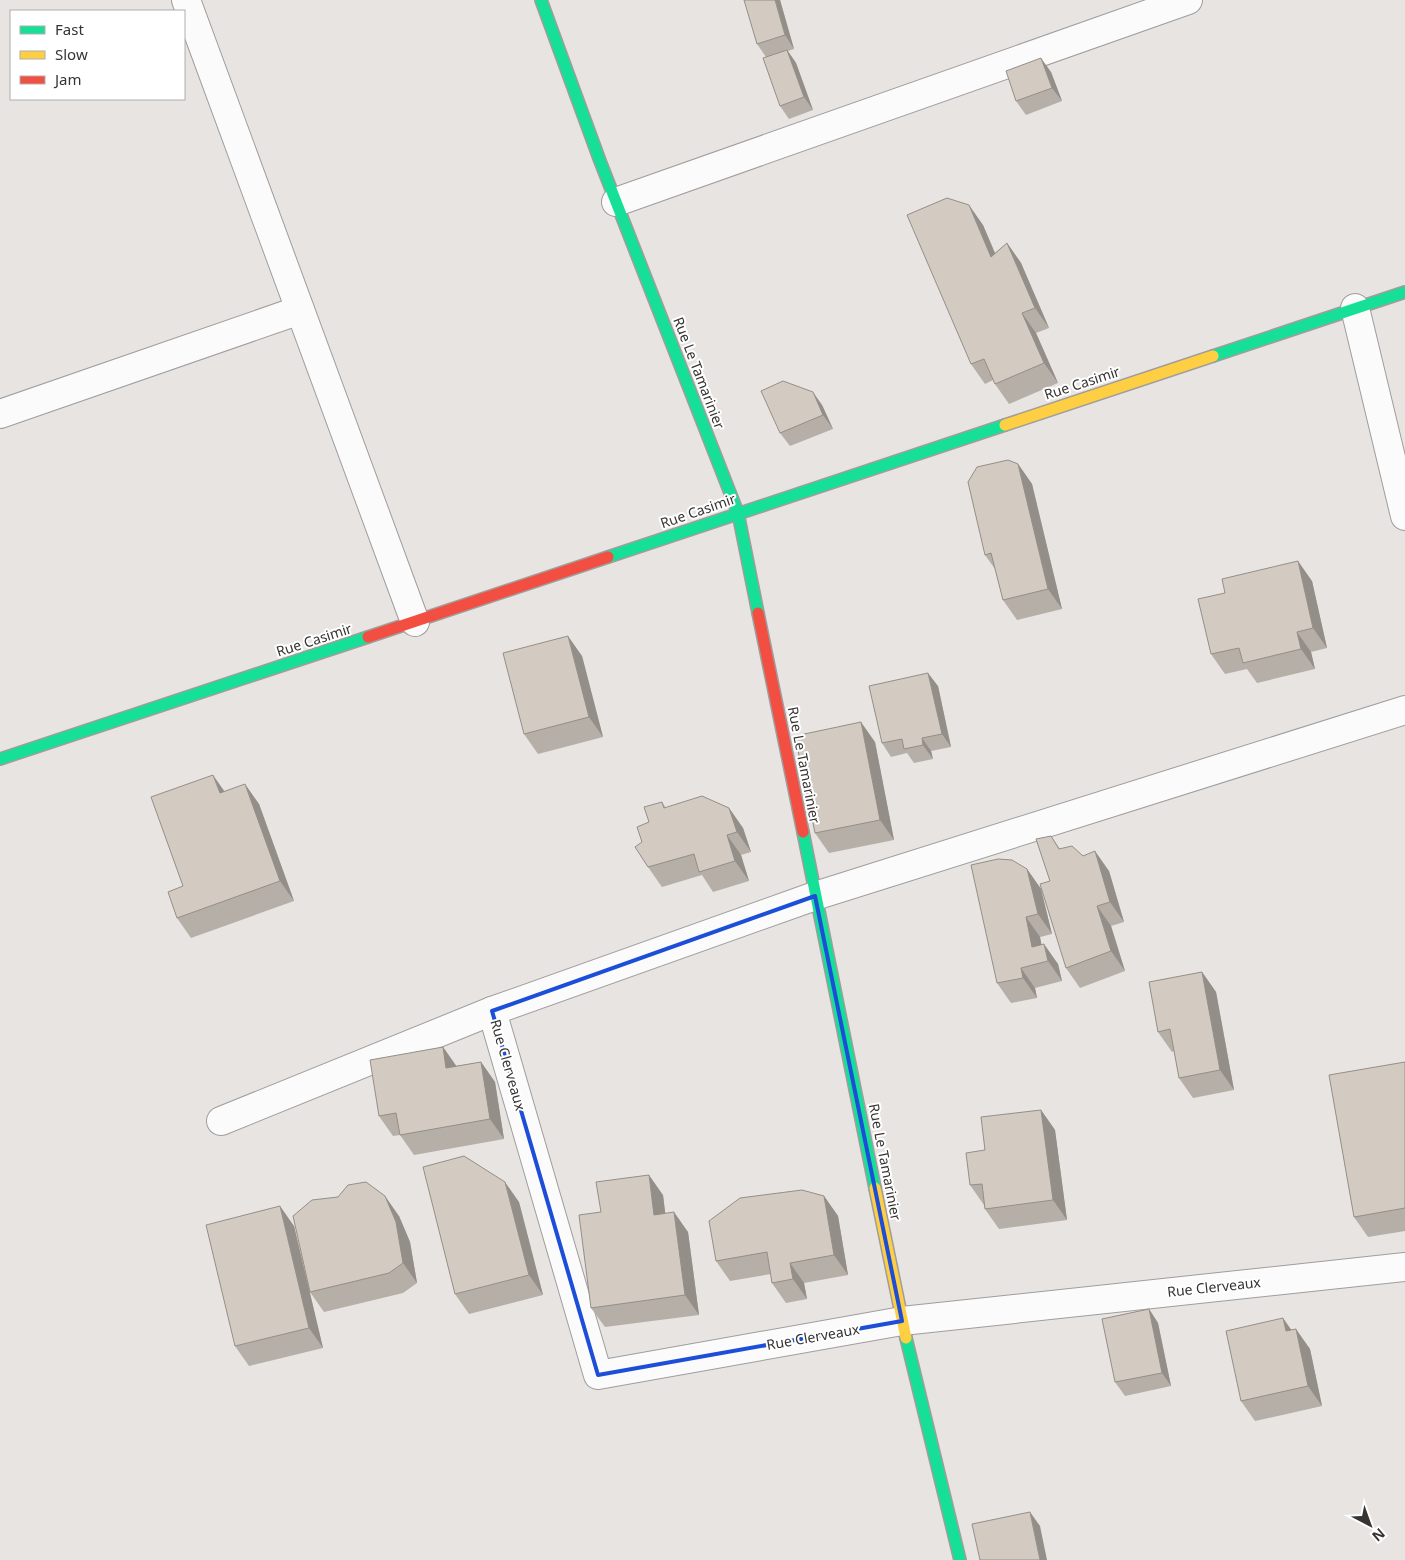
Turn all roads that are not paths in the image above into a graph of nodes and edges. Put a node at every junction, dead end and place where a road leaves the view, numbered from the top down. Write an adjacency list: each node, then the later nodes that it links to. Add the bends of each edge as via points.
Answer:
1 (186, 0): 7 (street)
2 (541, 0): 4 (street, Rue Le Tamarinier)
3 (1188, 0): 4 (street)
4 (616, 202): 9 (street, Rue Le Tamarinier)
5 (1405, 292): 6 (street, Rue Casimir)
6 (1355, 308): 9 (street, Rue Casimir); 10 (street)
7 (300, 310): 8 (street); 11 (street)
8 (0, 414)
9 (738, 513): 11 (street, Rue Casimir); 14 (street, Rue Le Tamarinier)
10 (1405, 516)
11 (415, 622): 13 (street, Rue Casimir)
12 (1405, 710): 14 (street)
13 (0, 759)
14 (815, 896): 15 (street); 18 (street, Rue Le Tamarinier)
15 (492, 1011): 16 (street); 18 (street, Rue Clerveaux, via 598,1375)
16 (221, 1120)
17 (1405, 1267): 18 (street, Rue Clerveaux)
18 (902, 1321): 19 (street, Rue Le Tamarinier)
19 (960, 1560)

